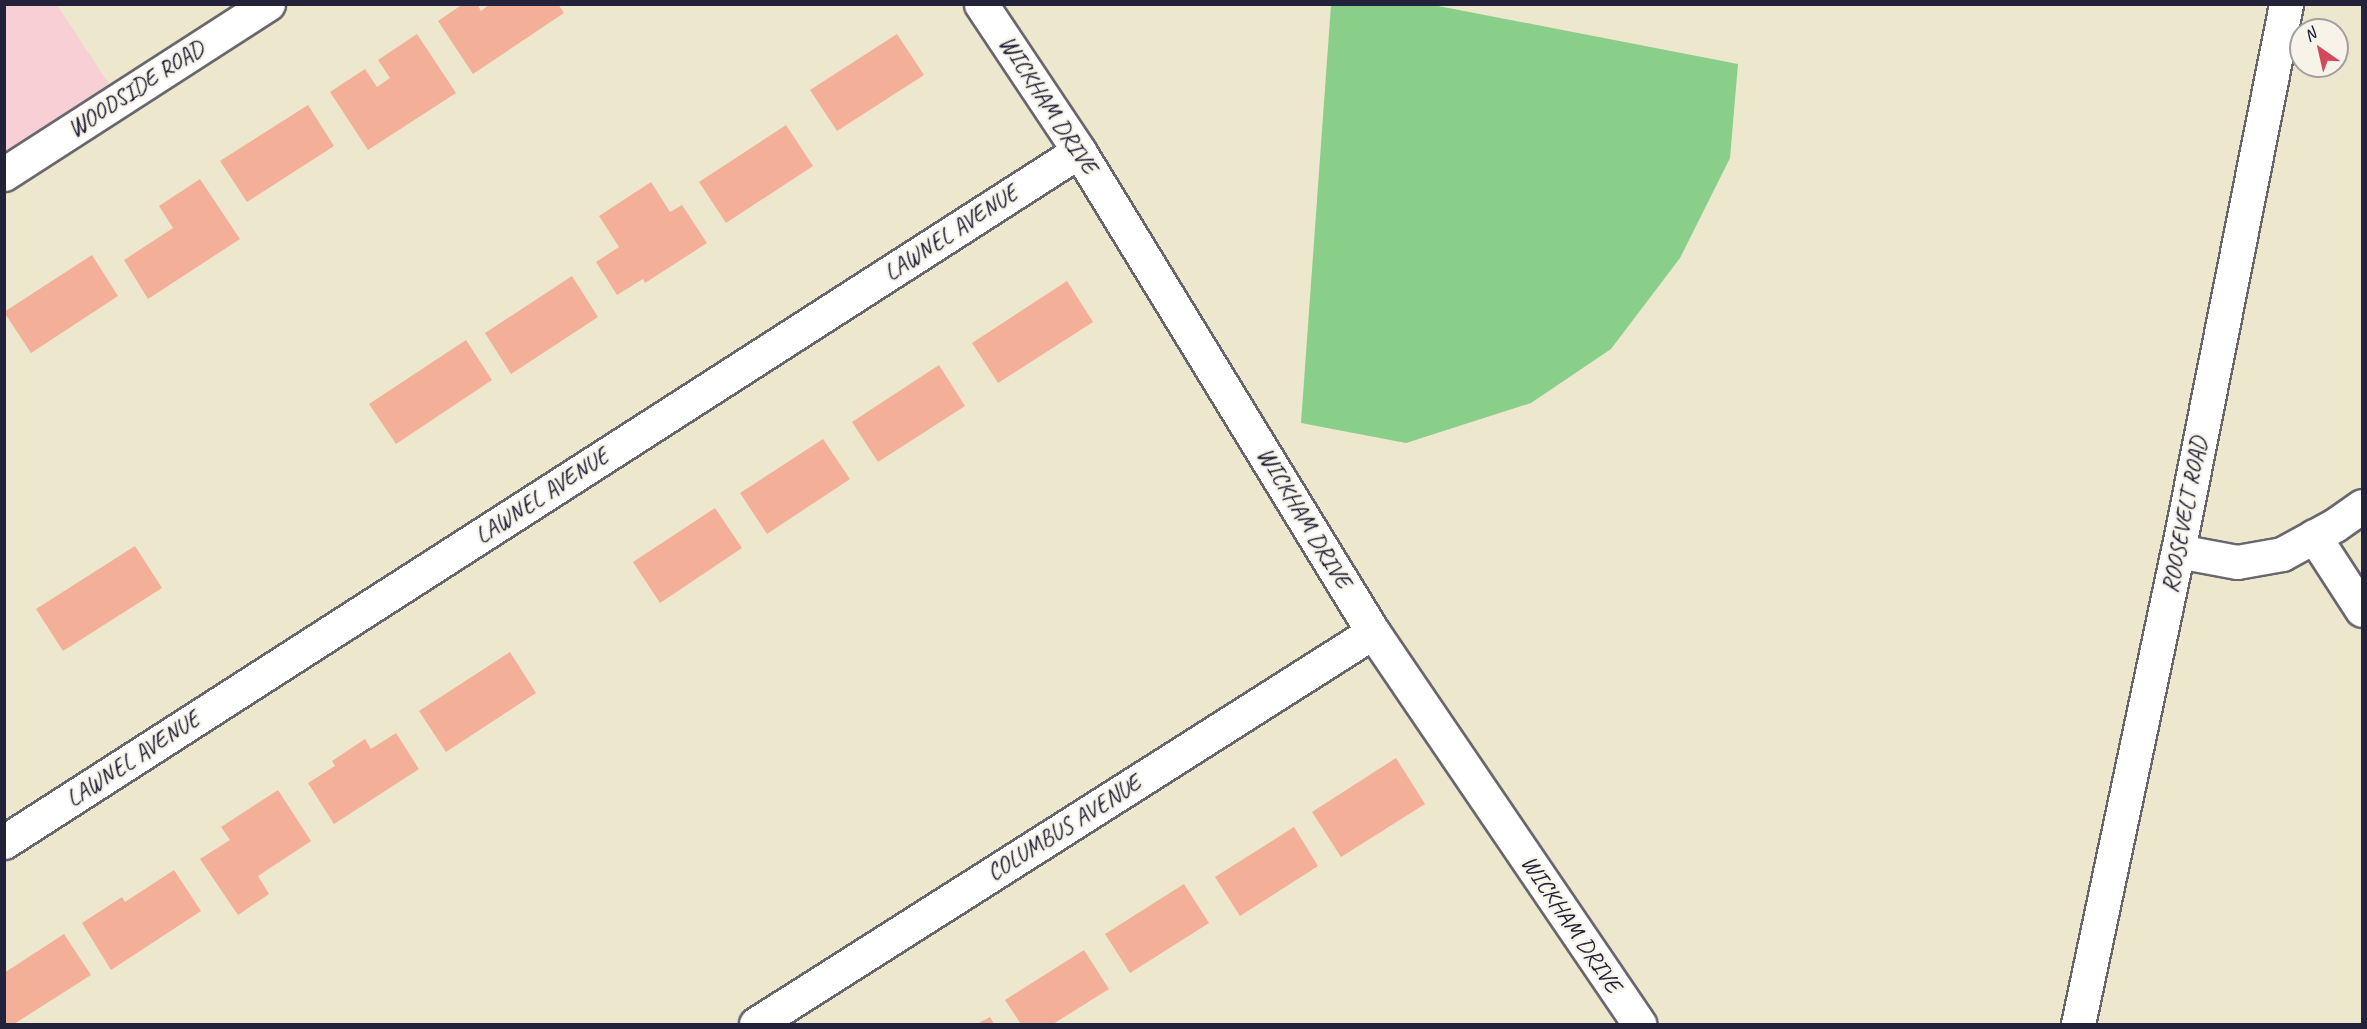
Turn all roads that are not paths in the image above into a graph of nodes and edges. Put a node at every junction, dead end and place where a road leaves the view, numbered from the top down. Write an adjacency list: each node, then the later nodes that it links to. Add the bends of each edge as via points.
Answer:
1 (268, 4): 5 (street, WOODSIDE ROAD)
2 (981, 4): 4 (street, WICKHAM DRIVE)
3 (2286, 4): 8 (street, ROOSEVELT ROAD)
4 (1079, 151): 10 (street, WICKHAM DRIVE); 11 (street, LAWNEL AVENUE)
5 (4, 174)
6 (2362, 506): 7 (street)
7 (2314, 536): 8 (street, via 2282,554 2237,562); 9 (street)
8 (2178, 551): 14 (street, ROOSEVELT ROAD)
9 (2362, 610)
10 (1373, 632): 12 (street, COLUMBUS AVENUE); 13 (street, WICKHAM DRIVE)
11 (4, 842)
12 (756, 1024)
13 (1639, 1024)
14 (2079, 1024)

